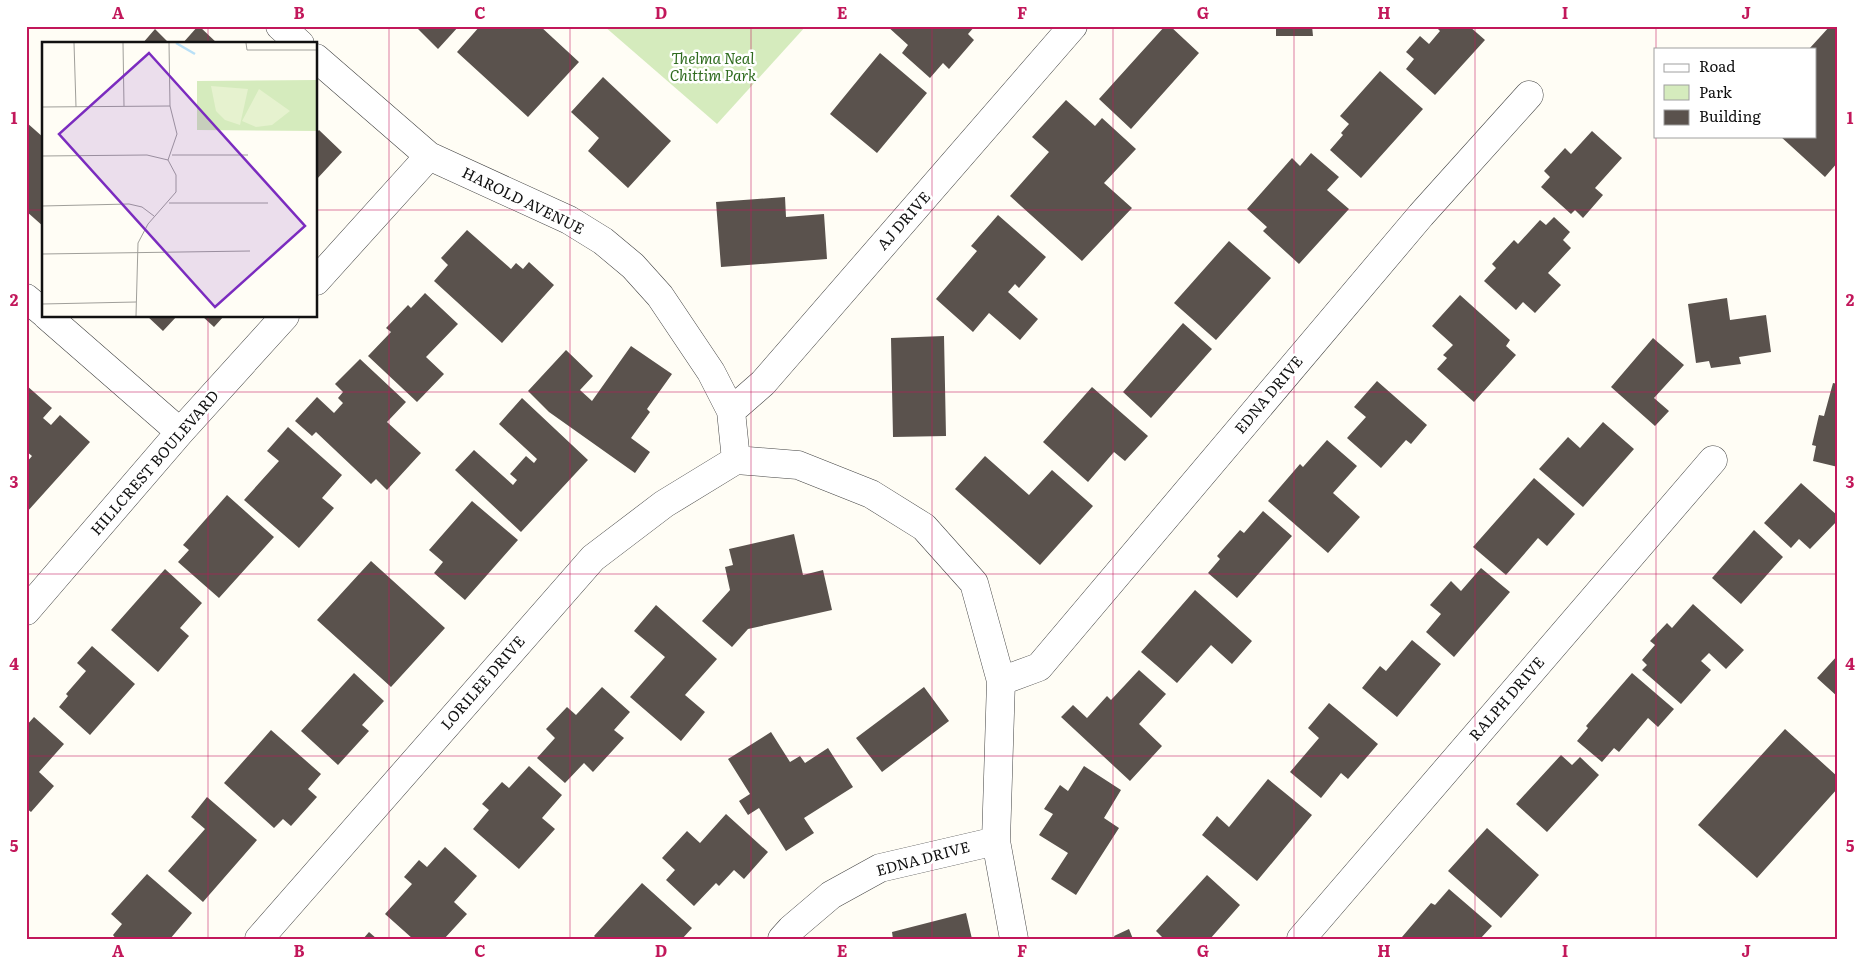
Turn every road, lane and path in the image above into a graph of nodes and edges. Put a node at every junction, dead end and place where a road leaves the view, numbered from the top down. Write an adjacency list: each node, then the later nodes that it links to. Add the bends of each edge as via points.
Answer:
1 (280, 26): 3 (street)
2 (1073, 26): 12 (street, AJ DRIVE, via 763,383)
3 (298, 42)
4 (318, 60): 6 (street, HAROLD AVENUE)
5 (1530, 95): 17 (street, EDNA DRIVE, via 1421,215 1039,667)
6 (429, 156): 7 (street); 12 (street, HAROLD AVENUE, via 569,220 633,266 660,296 711,372)
7 (318, 279)
8 (26, 298): 9 (street)
9 (42, 311)
10 (49, 318): 13 (street)
11 (283, 318): 13 (street, HILLCREST BOULEVARD)
12 (731, 411): 14 (street, HAROLD AVENUE)
13 (180, 432): 16 (street, HILLCREST BOULEVARD)
14 (736, 460): 17 (street, via 798,465 871,494 924,527 974,582); 19 (street, LORILEE DRIVE, via 664,504 593,558)
15 (1712, 460): 22 (street, RALPH DRIVE)
16 (26, 611)
17 (1001, 681): 18 (street)
18 (996, 840): 20 (street, EDNA DRIVE, via 880,868 831,894); 21 (street)
19 (259, 939)
20 (782, 939)
21 (1014, 939)
22 (1301, 939)

